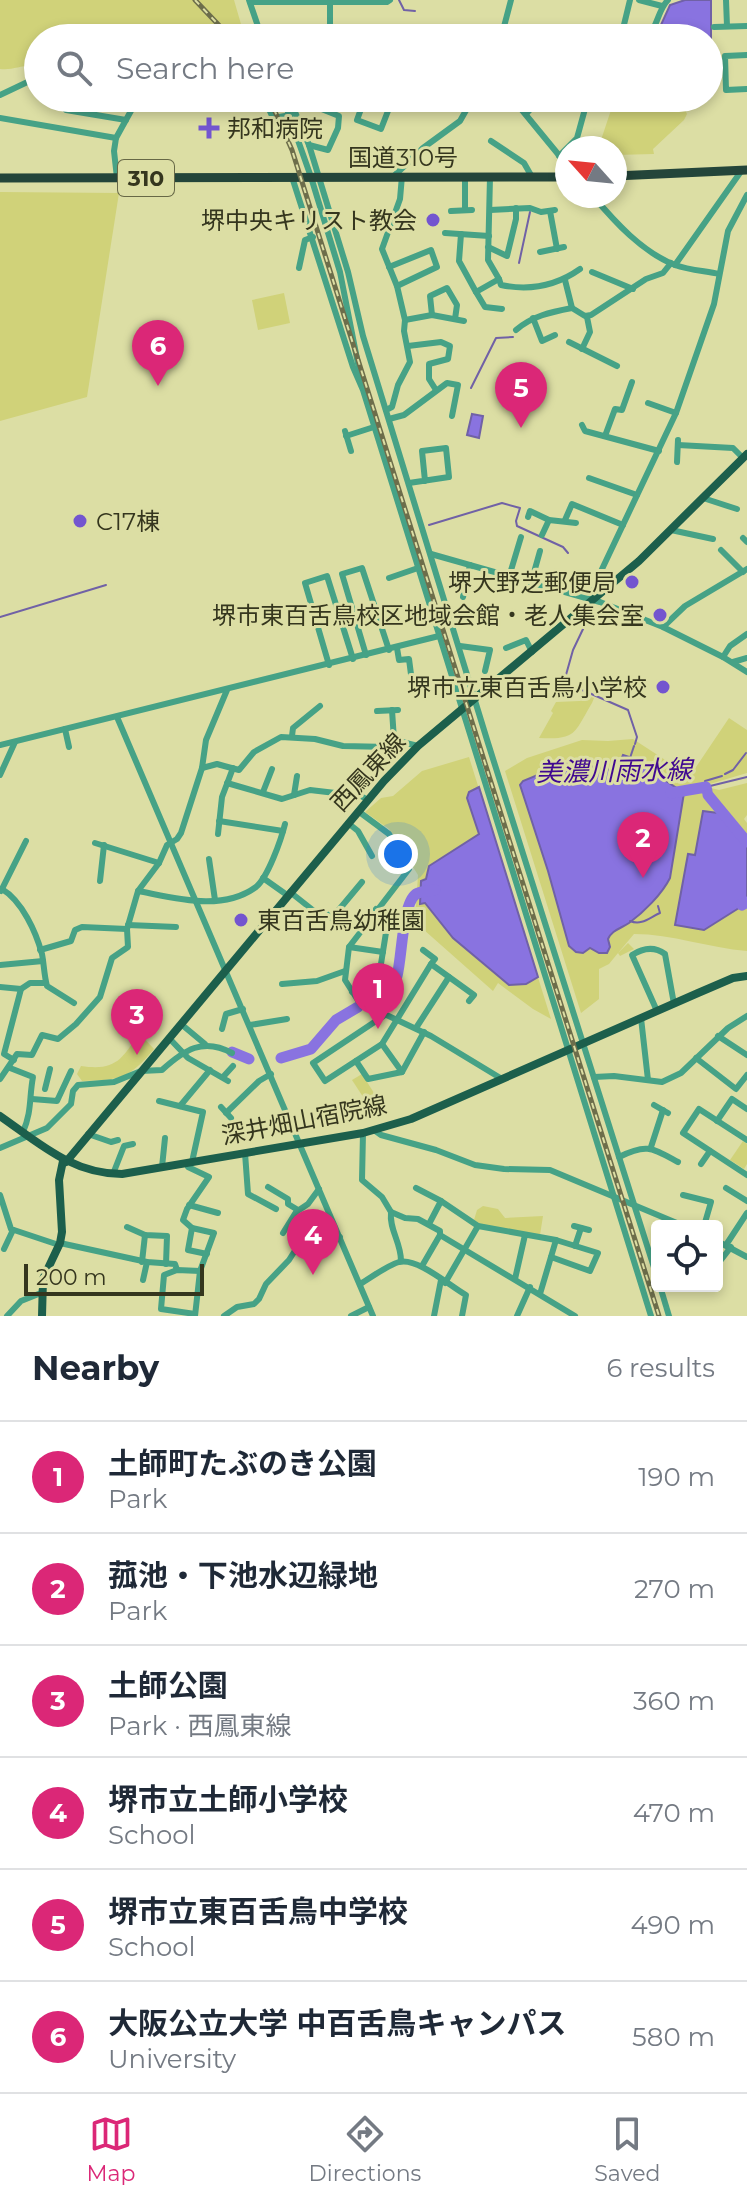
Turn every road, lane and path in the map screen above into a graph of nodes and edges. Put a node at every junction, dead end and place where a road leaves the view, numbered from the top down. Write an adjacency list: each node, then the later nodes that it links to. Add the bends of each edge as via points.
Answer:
1 (390, 0): 8 (street)
2 (511, 0): 13 (street)
3 (630, 0): 14 (street)
4 (639, 0): 10 (street)
5 (726, 0): 17 (street)
6 (250, 1): 7 (street); 11 (street)
7 (271, 1): 9 (street)
8 (358, 1): 9 (street)
9 (330, 2): 12 (street)
10 (665, 3): 15 (street)
11 (257, 24)
12 (330, 24)
13 (505, 24)
14 (626, 24)
15 (655, 24)
16 (723, 26): 17 (street)
17 (727, 26): 18 (street)
18 (747, 26)
19 (747, 55): 21 (street, via 725,56 726,90)
20 (24, 84): 22 (street)
21 (747, 89)
22 (0, 95)
23 (78, 112): 34 (street)
24 (130, 112): 34 (street)
25 (270, 112): 31 (street, via 273,118)
26 (329, 112): 38 (street, via 339,116 328,150)
27 (360, 112): 28 (street, via 357,120 381,129)
28 (388, 112)
29 (465, 112): 43 (street)
30 (584, 112): 35 (street)
31 (294, 114): 38 (street); 42 (street)
32 (526, 114): 39 (street)
33 (0, 118): 36 (street)
34 (126, 120): 36 (street)
35 (578, 136)
36 (116, 138): 50 (street)
37 (491, 141): 47 (street, via 524,163)
38 (309, 145): 42 (street)
39 (555, 151)
40 (744, 170): 41 (highway); 62 (street)
41 (627, 175)
42 (315, 176): 43 (highway, 国道310号 / 310); 44 (highway, 国道310号 / 310); 88 (street); 91 (street)
43 (398, 176): 45 (highway, 国道310号 / 310); 63 (street, via 400,199 382,249)
44 (292, 177): 50 (highway, 国道310号 / 310); 59 (street)
45 (465, 177): 46 (highway, 国道310号 / 310); 55 (street, via 469,210)
46 (490, 177): 47 (highway, 国道310号 / 310); 54 (street)
47 (532, 177): 48 (highway, 国道310号 / 310)
48 (555, 177)
49 (0, 178): 50 (highway, 国道310号 / 310)
50 (117, 178)
51 (747, 195): 67 (street, via 728,231)
52 (516, 208): 54 (street); 60 (street, via 507,256); 61 (street, via 552,211 560,248)
53 (603, 208): 62 (street, via 640,244)
54 (490, 210): 58 (street)
55 (451, 211)
56 (445, 233): 57 (street)
57 (461, 234): 58 (street); 72 (street, via 459,261)
58 (489, 236): 60 (street)
59 (313, 237): 64 (street, via 305,240); 88 (street)
60 (488, 247): 68 (street, via 488,260)
61 (540, 252)
62 (673, 264): 67 (street); 71 (street)
63 (389, 267): 70 (street); 70 (street, via 431,250 437,267)
64 (299, 268)
65 (580, 269): 69 (street)
66 (592, 272): 71 (street)
67 (719, 274): 92 (street, via 714,304)
68 (499, 279): 69 (street, via 501,285 524,290); 72 (street)
69 (565, 280): 73 (street)
70 (397, 286): 79 (street)
71 (633, 289): 76 (street)
72 (476, 292): 74 (street, via 485,307)
73 (572, 308): 76 (street); 77 (street)
74 (502, 309)
75 (432, 315): 78 (street); 78 (street, via 430,296 447,288 457,305); 79 (street)
76 (587, 317): 85 (street, via 590,332)
77 (533, 318): 81 (street); 82 (street, via 542,341)
78 (455, 319): 80 (street)
79 (405, 320): 84 (street)
80 (464, 321)
81 (516, 330)
82 (555, 335)
83 (569, 342): 85 (street)
84 (408, 346): 89 (street, via 450,346 448,359 429,364); 91 (street, via 410,362 392,407)
85 (582, 349): 86 (street)
86 (617, 366)
87 (632, 382): 97 (street, via 622,410 612,412)
88 (363, 390): 96 (street)
89 (436, 390): 93 (street, via 447,383 458,385); 94 (street, via 404,415)
90 (648, 403): 92 (street)
91 (386, 410): 94 (street)
92 (676, 413): 99 (street)
93 (452, 416)
94 (389, 419): 104 (street)
95 (582, 425): 97 (street, via 585,431)
96 (374, 427): 98 (street, via 346,433); 121 (street)
97 (605, 436): 99 (street)
98 (351, 451)
99 (659, 451): 105 (street)
100 (745, 456): 101 (street, via 733,448 678,442); 106 (main road, 西鳳東線)
101 (677, 462)
102 (589, 478): 105 (street)
103 (425, 481): 103 (street, via 449,477 446,448 422,451); 104 (street)
104 (409, 483): 119 (street)
105 (637, 495): 112 (street)
106 (703, 498): 107 (street); 113 (main road, 西鳳東線)
107 (737, 509)
108 (528, 517): 109 (street, via 530,511)
109 (549, 520): 110 (street); 114 (street)
110 (565, 520): 111 (street); 112 (street, via 572,504)
111 (576, 523)
112 (623, 525): 127 (street, via 594,586)
113 (671, 530): 116 (street); 127 (main road, 西鳳東線)
114 (542, 535)
115 (521, 537): 123 (street)
116 (713, 539)
117 (721, 550): 122 (street)
118 (540, 551): 125 (street)
119 (431, 554): 120 (street); 131 (street)
120 (470, 565): 123 (street); 126 (street)
121 (418, 568): 124 (street); 130 (street)
122 (745, 570): 128 (street, via 685,606)
123 (509, 577): 125 (street)
124 (389, 578)
125 (531, 583): 127 (street)
126 (463, 597)
127 (593, 600): 128 (street); 135 (main road, 西鳳東線)
128 (663, 627): 137 (street)
129 (747, 634): 137 (street)
130 (439, 636): 132 (street); 149 (street)
131 (460, 646): 142 (street, via 490,650); 146 (street)
132 (397, 648): 134 (street); 144 (street, via 399,660 409,659)
133 (506, 648): 135 (street, via 526,640)
134 (389, 650): 136 (street); 136 (street, via 362,568 342,574)
135 (532, 652): 146 (main road, 西鳳東線)
136 (366, 655): 139 (street)
137 (723, 657): 140 (street)
138 (747, 658): 140 (street)
139 (353, 659): 141 (street); 141 (street, via 327,576 305,583)
140 (733, 662): 143 (street)
141 (329, 665): 145 (street)
142 (485, 671)
143 (747, 672)
144 (412, 682)
145 (227, 690): 150 (street); 158 (street, via 206,740)
146 (476, 697): 149 (main road, 西鳳東線); 226 (street)
147 (320, 706): 152 (street, via 293,728)
148 (377, 711): 153 (street, via 395,710)
149 (461, 711): 156 (main road, 西鳳東線); 227 (street)
150 (117, 717): 151 (street); 173 (street)
151 (65, 729): 154 (street); 157 (street)
152 (292, 736): 153 (street, via 343,746 389,747); 159 (street, via 254,752 239,770)
153 (394, 740): 156 (street)
154 (15, 742): 155 (street); 161 (street)
155 (0, 745)
156 (418, 746): 166 (main road, 西鳳東線)
157 (69, 747)
158 (202, 768): 159 (street); 173 (street, via 181,833)
159 (233, 768): 163 (street)
160 (272, 769): 164 (street)
161 (0, 775)
162 (297, 776): 165 (street)
163 (227, 783): 164 (street); 168 (street)
164 (263, 792): 165 (street, via 282,799)
165 (294, 795): 166 (street, via 310,790)
166 (368, 800): 167 (main road, 西鳳東線)
167 (358, 811): 169 (main road, 西鳳東線); 186 (street, via 389,834 409,869)
168 (219, 821): 170 (street); 178 (street, via 284,827)
169 (348, 823): 175 (street); 183 (main road, 西鳳東線)
170 (218, 834)
171 (26, 841): 181 (street)
172 (95, 843): 174 (street)
173 (172, 843): 177 (street); 185 (street)
174 (104, 845): 177 (street); 179 (street)
175 (372, 856)
176 (209, 859): 184 (street)
177 (159, 863): 182 (street)
178 (263, 878): 183 (street); 184 (street, via 240,895)
179 (100, 881)
180 (362, 882): 183 (street, via 333,919)
181 (1, 890): 190 (street, via 15,900 35,931)
182 (138, 891): 185 (street); 187 (street)
183 (289, 894): 196 (main road, 西鳳東線)
184 (215, 900): 185 (street)
185 (197, 902): 196 (street)
186 (376, 909): 189 (street); 192 (street, via 388,920)
187 (128, 927): 188 (street); 190 (street, via 82,927 66,944); 233 (street, via 128,947 112,958 100,997 58,1039 42,1035 32,1055 17,1054)
188 (176, 927)
189 (349, 947): 192 (street); 197 (street)
190 (40, 950): 193 (street)
191 (423, 950): 194 (street, via 435,959)
192 (383, 952): 204 (street, via 380,970)
193 (43, 961): 195 (street); 200 (street)
194 (431, 964): 199 (street); 213 (street)
195 (0, 965)
196 (226, 969): 208 (street); 215 (main road, 西鳳東線)
197 (345, 971): 201 (street, via 317,981); 204 (street)
198 (747, 976): 207 (main road, 深井畑山宿院線)
199 (449, 977): 205 (street, via 474,995); 217 (street)
200 (45, 983): 203 (street); 206 (street)
201 (282, 984)
202 (0, 987): 203 (street)
203 (21, 989): 222 (street)
204 (352, 992): 210 (street, via 359,1002)
205 (469, 1001)
206 (74, 1003)
207 (674, 1004): 209 (main road, 深井畑山宿院線); 209 (street, via 665,954 640,950 632,955)
208 (243, 1009): 216 (street); 218 (street, via 226,1014)
209 (657, 1011): 211 (main road, 深井畑山宿院線)
210 (385, 1015): 213 (street); 234 (street, via 313,1063 325,1081)
211 (641, 1018): 226 (main road, 深井畑山宿院線); 248 (street)
212 (287, 1019): 216 (street)
213 (396, 1019): 217 (street); 225 (street)
214 (746, 1019): 221 (street)
215 (181, 1024): 223 (main road, 西鳳東線); 224 (street)
216 (250, 1025): 242 (street)
217 (416, 1028): 219 (street)
218 (222, 1029)
219 (424, 1032): 241 (street); 247 (street)
220 (0, 1035): 222 (street)
221 (718, 1036): 231 (street); 232 (street)
222 (9, 1038): 228 (street)
223 (169, 1038): 229 (street); 240 (main road, 西鳳東線)
224 (205, 1044): 229 (street); 230 (street)
225 (382, 1044): 234 (street); 241 (street)
226 (584, 1044): 227 (main road, 深井畑山宿院線); 244 (street)
227 (569, 1051): 247 (main road, 深井畑山宿院線); 286 (street)
228 (2, 1052): 233 (street)
229 (183, 1053): 238 (street); 240 (street, via 162,1070)
230 (232, 1053)
231 (747, 1055)
232 (696, 1058): 243 (street, via 736,1089); 248 (street, via 662,1082)
233 (14, 1060): 236 (street)
234 (356, 1061): 241 (street, via 368,1079)
235 (233, 1066): 238 (street, via 226,1079)
236 (10, 1068): 245 (street); 246 (street)
237 (50, 1069): 246 (street, via 46,1086)
238 (210, 1070): 254 (street)
239 (71, 1071): 251 (street, via 57,1101)
240 (141, 1071): 261 (street, via 114,1082 76,1086 70,1105 45,1130); 262 (main road, 西鳳東線)
241 (402, 1072)
242 (271, 1074): 250 (street); 266 (street)
243 (747, 1075)
244 (594, 1077): 248 (street); 272 (street)
245 (0, 1079)
246 (32, 1079): 251 (street)
247 (502, 1079): 259 (main road, 深井畑山宿院線)
248 (648, 1080)
249 (244, 1083): 250 (street)
250 (250, 1090): 256 (street)
251 (32, 1099): 261 (street)
252 (159, 1101): 254 (street)
253 (654, 1105): 268 (street, via 666,1111)
254 (180, 1106): 274 (street, via 203,1112)
255 (747, 1109): 258 (street, via 732,1099)
256 (226, 1113)
257 (0, 1116): 261 (main road, 深井畑山宿院線)
258 (717, 1121): 265 (street); 270 (street, via 699,1109 683,1133)
259 (374, 1130): 260 (main road, 深井畑山宿院線); 286 (street, via 475,1165 550,1170)
260 (363, 1133): 266 (main road, 深井畑山宿院線); 293 (street, via 362,1180)
261 (26, 1134): 269 (street); 273 (main road, 深井畑山宿院線)
262 (88, 1134): 264 (street); 273 (main road, 西鳳東線)
263 (165, 1138): 277 (street)
264 (118, 1140)
265 (747, 1140)
266 (301, 1143): 271 (main road, 深井畑山宿院線); 283 (street)
267 (133, 1144): 278 (street, via 124,1146)
268 (651, 1147): 272 (street); 275 (street)
269 (0, 1148)
270 (710, 1151): 276 (street); 279 (street)
271 (245, 1153): 274 (main road, 深井畑山宿院線); 291 (street, via 248,1194)
272 (619, 1157): 290 (street)
273 (64, 1162): 278 (main road, 深井畑山宿院線); 310 (main road)
274 (189, 1162): 277 (main road, 深井畑山宿院線); 289 (street, via 188,1167 209,1177)
275 (678, 1162)
276 (701, 1164)
277 (162, 1167): 278 (main road, 深井畑山宿院線)
278 (113, 1174)
279 (747, 1175)
280 (268, 1187): 292 (street)
281 (416, 1188): 287 (street)
282 (726, 1188): 288 (street)
283 (319, 1189): 292 (street); 308 (street)
284 (0, 1195): 303 (street)
285 (683, 1195): 297 (street, via 711,1202)
286 (614, 1196): 290 (street); 346 (street)
287 (441, 1201): 298 (street); 299 (street)
288 (747, 1201)
289 (189, 1205): 294 (street); 301 (street, via 183,1220)
290 (635, 1206): 296 (street); 320 (street)
291 (276, 1209)
292 (298, 1210): 304 (street)
293 (391, 1212): 298 (street); 321 (street)
294 (218, 1213)
295 (747, 1213): 313 (street)
296 (669, 1220)
297 (706, 1220)
298 (429, 1224): 306 (street)
299 (478, 1226): 307 (street); 315 (street)
300 (127, 1227): 305 (street)
301 (192, 1228): 316 (street, via 188,1250); 316 (street, via 214,1233)
302 (581, 1228): 312 (street)
303 (13, 1230): 310 (street); 314 (street)
304 (283, 1233)
305 (145, 1235): 322 (street); 323 (street, via 167,1236)
306 (440, 1235): 315 (street); 324 (street)
307 (525, 1235): 309 (street); 327 (street)
308 (340, 1237): 330 (street); 339 (street, via 333,1240 310,1227 259,1299)
309 (556, 1240): 312 (street); 318 (street)
310 (59, 1244): 322 (street); 333 (main road)
311 (723, 1244): 313 (street)
312 (575, 1246): 318 (street, via 598,1253 590,1271)
313 (728, 1246): 317 (street); 319 (street)
314 (4, 1249)
315 (465, 1249): 327 (street); 329 (street)
316 (207, 1254): 326 (street)
317 (723, 1255)
318 (551, 1257): 334 (street)
319 (747, 1257)
320 (651, 1258)
321 (401, 1261): 324 (street); 330 (street)
322 (145, 1262): 323 (street); 328 (street)
323 (166, 1264): 325 (street, via 175,1264)
324 (422, 1266): 329 (street)
325 (177, 1270): 326 (street); 336 (street, via 164,1275 161,1309)
326 (200, 1271): 336 (street)
327 (515, 1279): 331 (street)
328 (143, 1280)
329 (443, 1281): 342 (street); 343 (street, via 466,1295)
330 (360, 1284): 335 (street)
331 (530, 1287): 334 (street); 344 (street)
332 (662, 1292): 347 (street)
333 (41, 1293): 337 (street, via 21,1301); 338 (main road)
334 (540, 1294): 345 (street)
335 (369, 1307): 340 (street); 341 (street)
336 (195, 1315)
337 (7, 1316)
338 (42, 1316)
339 (224, 1316)
340 (351, 1316)
341 (373, 1316)
342 (434, 1316)
343 (462, 1316)
344 (517, 1316)
345 (575, 1316)
346 (651, 1316)
347 (669, 1316)

